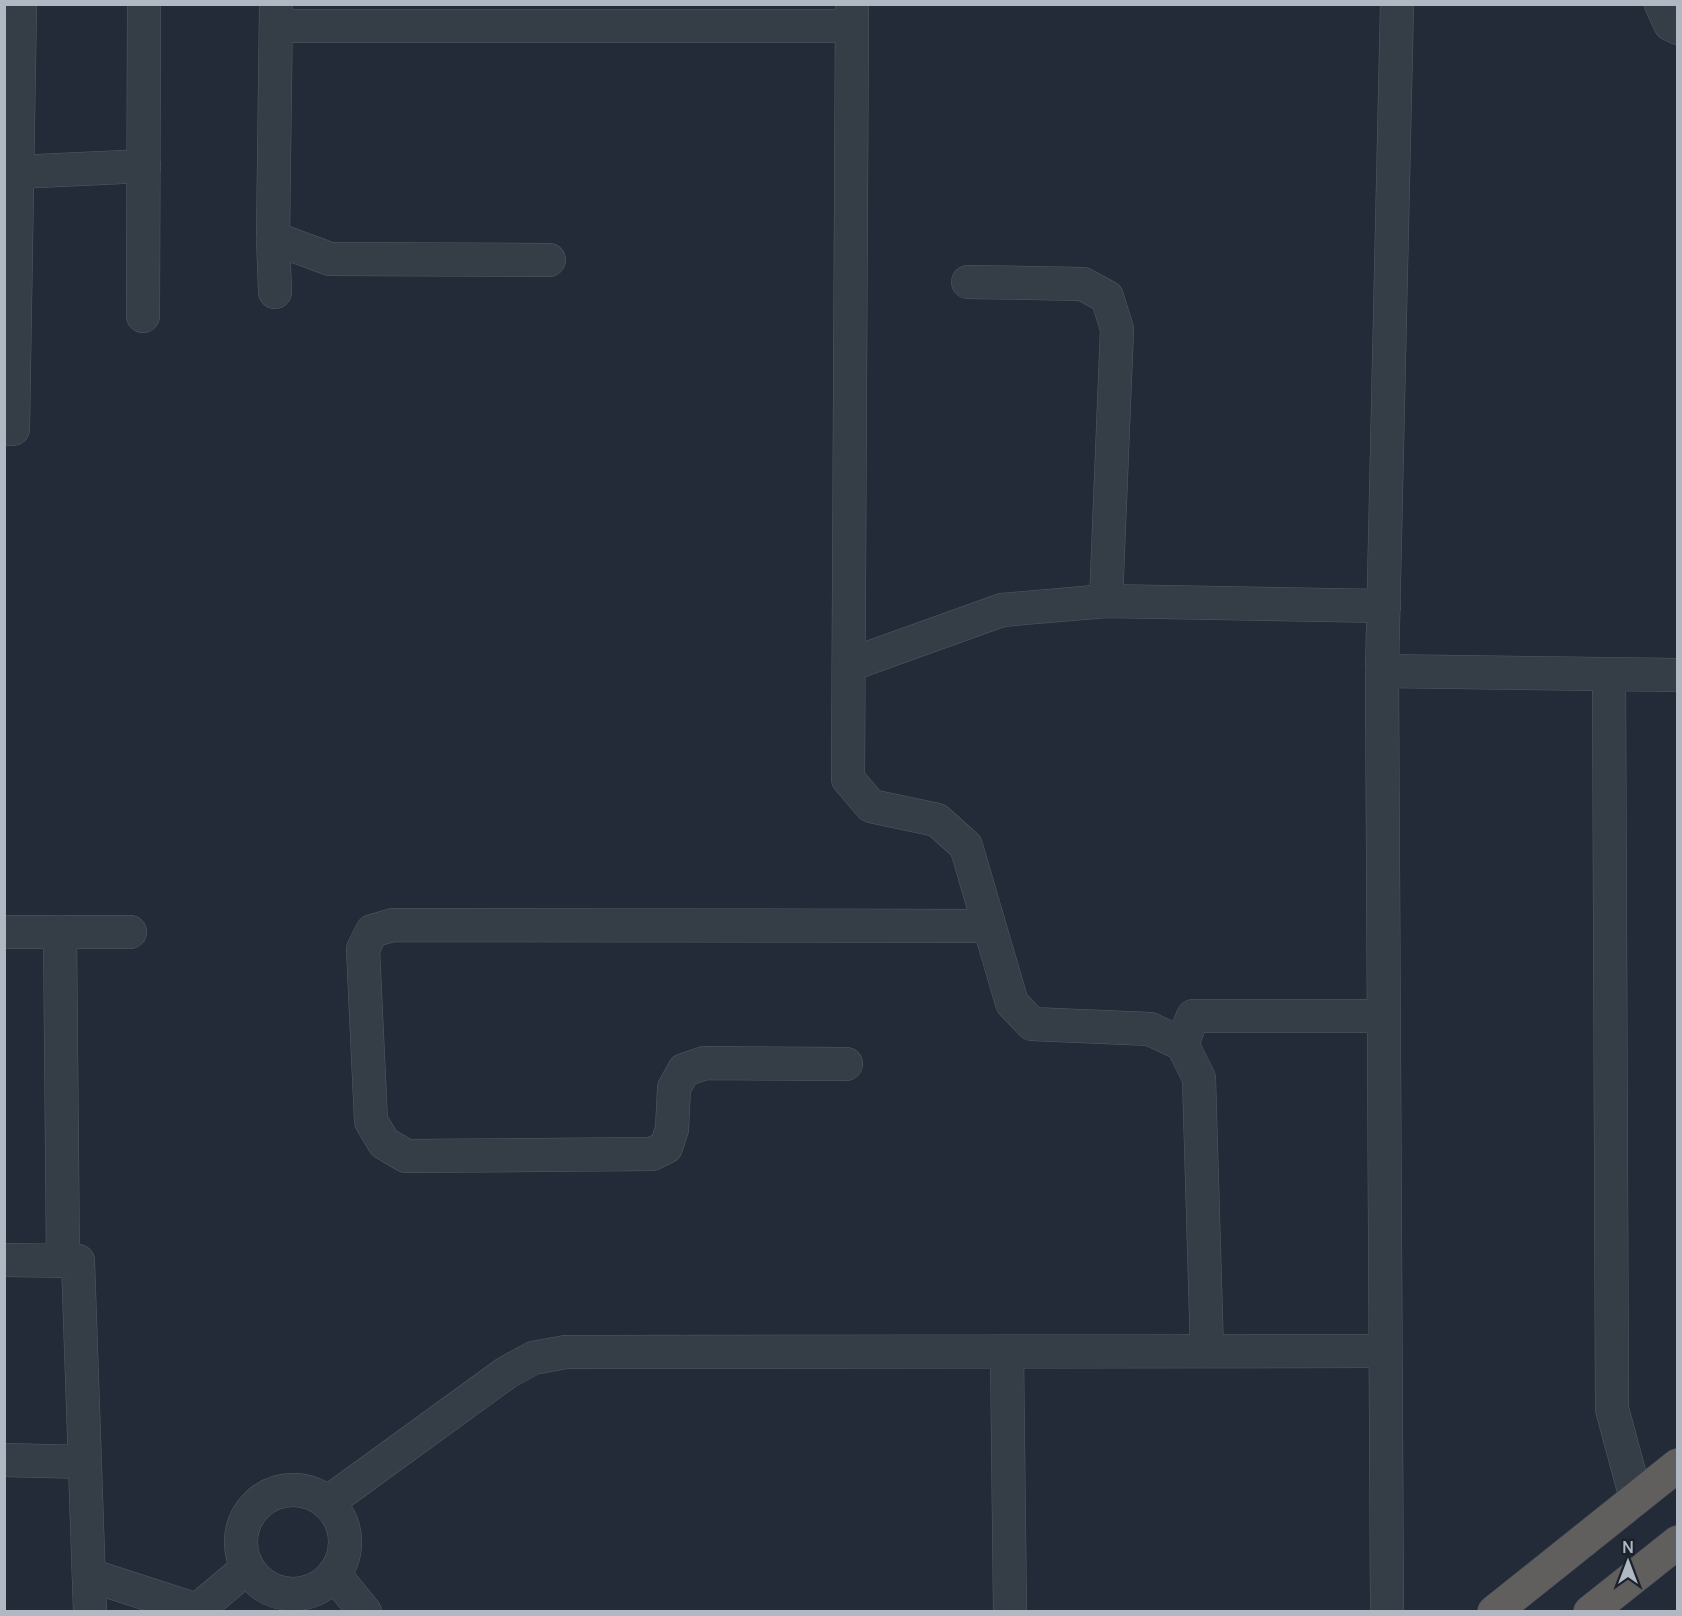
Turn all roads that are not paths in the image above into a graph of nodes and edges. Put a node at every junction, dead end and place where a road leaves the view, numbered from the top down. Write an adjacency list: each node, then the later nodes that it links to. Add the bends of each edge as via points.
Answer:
1 (20, 4): 9 (street)
2 (144, 4): 8 (street)
3 (1397, 4): 17 (street)
4 (1662, 4): 7 (street, via 1670,24)
5 (276, 15): 6 (street); 10 (street)
6 (852, 15): 18 (street)
7 (1677, 28)
8 (144, 166): 9 (street); 14 (street)
9 (17, 172): 15 (street, via 13,429)
10 (273, 238): 11 (street, via 330,259); 13 (street)
11 (549, 260)
12 (968, 282): 16 (street, via 1083,284 1107,297 1117,328)
13 (275, 292)
14 (143, 316)
15 (4, 429)
16 (1106, 601): 17 (street); 18 (street, via 1002,610)
17 (1384, 606): 19 (street)
18 (849, 665): 22 (street, via 848,779 871,806 937,820 966,846)
19 (1382, 671): 20 (street); 26 (street)
20 (1609, 674): 21 (street); 37 (street, via 1612,1409)
21 (1677, 675)
22 (988, 926): 27 (street, via 1012,1003 1032,1024 1150,1029); 28 (street, via 393,925 372,931 363,949 371,1121 384,1143 406,1156 652,1154 666,1147 672,1129 674,1088 684,1070 705,1063)
23 (4, 932): 24 (street)
24 (60, 932): 25 (street); 30 (street)
25 (130, 932)
26 (1384, 1016): 27 (street, via 1193,1016); 32 (street)
27 (1182, 1044): 31 (street, via 1199,1078)
28 (846, 1064)
29 (4, 1260): 30 (street)
30 (63, 1261): 35 (street, via 78,1261)
31 (1207, 1351): 32 (street); 33 (street)
32 (1384, 1351): 48 (street)
33 (1007, 1352): 38 (street, via 566,1352 532,1358 506,1372); 47 (street)
34 (4, 1460): 35 (street)
35 (86, 1462): 42 (street)
36 (1677, 1465): 37 (highway)
37 (1636, 1498): 49 (highway)
38 (327, 1503): 40 (street, via 309,1492 288,1490 268,1496 252,1509 242,1528 240,1549); 41 (street, via 339,1519 345,1537 344,1556)
39 (1677, 1542): 50 (highway)
40 (247, 1568): 43 (street, via 262,1585); 45 (street)
41 (334, 1574): 43 (street); 46 (street)
42 (89, 1575): 44 (street); 45 (street)
43 (310, 1603)
44 (90, 1611)
45 (196, 1611)
46 (365, 1611)
47 (1010, 1611)
48 (1387, 1611)
49 (1494, 1611)
50 (1590, 1611)

